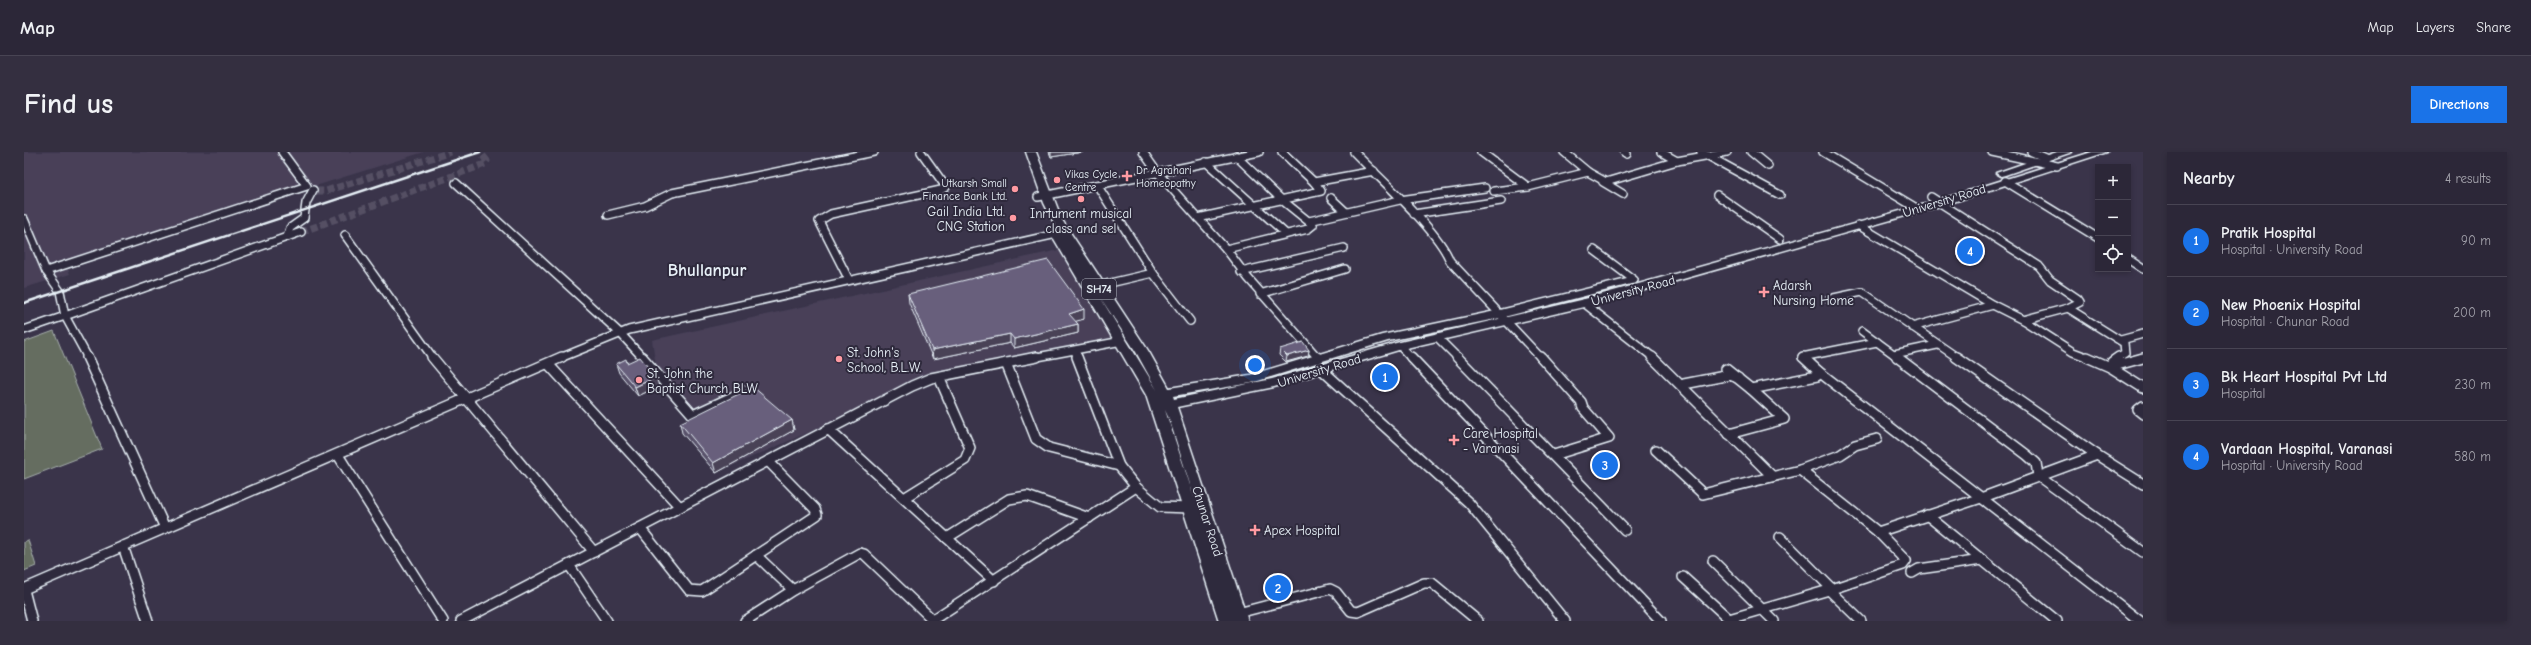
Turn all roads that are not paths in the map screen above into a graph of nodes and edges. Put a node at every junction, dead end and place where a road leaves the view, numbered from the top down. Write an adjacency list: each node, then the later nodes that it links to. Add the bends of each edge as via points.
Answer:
1 (282, 152): 72 (street, via 307,186)
2 (874, 152): 52 (street, via 672,193 645,206)
3 (922, 152): 75 (street, via 946,187 831,214 819,221)
4 (1022, 152): 42 (main road, SH74)
5 (1031, 152): 42 (main road, SH74)
6 (1143, 152): 27 (street)
7 (1259, 152): 20 (street)
8 (1282, 152): 31 (street)
9 (1354, 152): 28 (street)
10 (1481, 152): 35 (street)
11 (1564, 152): 29 (street)
12 (1661, 152): 23 (street)
13 (1701, 152): 21 (street)
14 (1727, 152): 21 (street)
15 (1751, 152): 25 (street)
16 (1824, 152): 49 (street)
17 (1992, 152): 22 (street)
18 (2066, 152): 22 (main road)
19 (2102, 152): 26 (main road, University Road)
20 (1236, 156): 24 (street); 44 (street)
21 (1709, 157): 23 (street); 41 (street)
22 (2038, 157): 26 (street); 46 (main road)
23 (1677, 161): 32 (street)
24 (1206, 162): 27 (street); 48 (street)
25 (1768, 166)
26 (2057, 166): 30 (main road, University Road)
27 (1157, 172): 34 (street); 53 (street)
28 (1374, 172): 31 (street); 45 (street)
29 (1588, 172): 32 (street); 35 (street)
30 (2006, 181): 46 (main road, University Road); 61 (street)
31 (1314, 182): 44 (street, via 1321,191)
32 (1603, 182): 39 (street)
33 (456, 184): 90 (street)
34 (1097, 185): 42 (street); 74 (street)
35 (1528, 187): 38 (street)
36 (1485, 188): 45 (street)
37 (313, 190): 62 (street, via 306,203 304,218 290,228)
38 (1494, 191)
39 (1623, 194)
40 (1717, 195): 63 (street)
41 (1780, 195)
42 (1042, 196): 58 (main road, SH74)
43 (1331, 198): 50 (street)
44 (1282, 200): 48 (street); 55 (street)
45 (1400, 200): 50 (street); 51 (street)
46 (1936, 200): 49 (main road, University Road); 82 (street, via 2043,269 2050,280 2080,302)
47 (1501, 201): 51 (street)
48 (1257, 206): 53 (street); 59 (street)
49 (1913, 206): 56 (main road, University Road); 63 (main road)
50 (1346, 212): 55 (street)
51 (1414, 214): 84 (street, via 1446,251 1450,261)
52 (608, 215)
53 (1198, 218): 65 (street)
54 (24, 219): 72 (street)
55 (1309, 221): 59 (street, via 1311,227)
56 (1858, 225): 80 (main road, University Road); 81 (street)
57 (301, 232): 62 (street)
58 (1060, 233): 75 (street); 77 (main road, SH74); 94 (main road, SH74)
59 (1286, 234): 65 (street)
60 (345, 235): 113 (street)
61 (2095, 236)
62 (287, 237): 83 (street)
63 (1780, 239): 76 (main road)
64 (1344, 248): 73 (street)
65 (1226, 249): 73 (street)
66 (1594, 250): 76 (street)
67 (2131, 261): 69 (street)
68 (2143, 262): 69 (street)
69 (2135, 264): 71 (street)
70 (1345, 269): 78 (street)
71 (2143, 269)
72 (46, 271): 83 (street, via 60,291)
73 (1242, 272): 78 (street)
74 (1153, 273): 77 (street); 86 (street)
75 (849, 280): 90 (street, via 656,323)
76 (1634, 280): 84 (main road)
77 (1097, 286): 115 (main road, SH74, via 1146,358)
78 (1260, 294): 102 (street, via 1292,327)
79 (1829, 299): 87 (street, via 1862,292)
80 (1584, 303): 84 (main road, University Road); 118 (street, via 1658,362)
81 (1993, 304): 85 (street); 87 (street)
82 (2068, 308): 85 (street); 93 (street)
83 (66, 316): 88 (street); 137 (street)
84 (1504, 318): 92 (main road, University Road); 102 (main road, via 1386,338); 122 (street, via 1581,402 1583,408 1609,438)
85 (2023, 320): 104 (street, via 2073,352)
86 (1190, 321)
87 (1912, 327): 96 (street)
88 (24, 330)
89 (1862, 331): 95 (street)
90 (621, 334): 103 (street); 112 (street, via 693,415)
91 (2143, 334): 93 (street)
92 (1437, 337): 97 (main road, University Road); 122 (street)
93 (2121, 340): 104 (street, via 2125,353 2112,362)
94 (1122, 341): 98 (street); 115 (main road, SH74)
95 (1877, 342): 99 (street); 106 (street, via 1802,357)
96 (1937, 345): 99 (street); 123 (street)
97 (1400, 346): 102 (main road, University Road); 168 (street)
98 (1075, 351): 101 (street); 125 (street)
99 (1894, 354): 128 (street, via 2036,463)
100 (2143, 358): 104 (street)
101 (1006, 363): 107 (street); 125 (street, via 1036,439 1049,448)
102 (1319, 363): 115 (main road, University Road, via 1274,384 1194,395); 167 (street, via 1469,503)
103 (549, 364): 113 (street); 133 (street)
104 (2110, 367): 110 (street)
105 (1726, 369): 108 (street)
106 (1818, 371): 111 (street, via 1816,376); 132 (street)
107 (939, 377): 117 (street, via 912,386); 131 (street, via 970,448 970,454 965,460)
108 (1738, 378): 109 (street, via 1730,375); 111 (street)
109 (1684, 384)
110 (2143, 388)
111 (1751, 390): 118 (street, via 1784,419)
112 (745, 391)
113 (464, 398): 121 (street); 144 (street)
114 (2143, 406): 116 (street, via 2138,410)
115 (1164, 407): 134 (main road, SH74); 157 (main road, Chunar Road / SH74)
116 (2143, 414)
117 (828, 429): 124 (street); 131 (street)
118 (1729, 434): 127 (street)
119 (1877, 439): 126 (street, via 1855,445 1840,456)
120 (1656, 450): 127 (street, via 1703,494)
121 (338, 454): 137 (street); 162 (street)
122 (1554, 455): 139 (street, via 1572,471)
123 (2097, 455): 128 (street); 129 (street)
124 (768, 461): 133 (street); 146 (street, via 815,509 817,515)
125 (1119, 466): 130 (street)
126 (1800, 470): 127 (street); 140 (street)
127 (1772, 476)
128 (2038, 476): 132 (street); 145 (street)
129 (2143, 484)
130 (1136, 487): 134 (street, via 1160,507); 136 (street)
131 (904, 498): 142 (street)
132 (1981, 498): 135 (street); 172 (street)
133 (680, 507): 138 (street)
134 (1191, 508): 157 (main road, SH74)
135 (1927, 516): 140 (street); 147 (street)
136 (1089, 518): 142 (street, via 1026,496 1017,496); 152 (street)
137 (166, 528): 143 (street)
138 (640, 528): 144 (street); 146 (street, via 693,592 702,591)
139 (1625, 530)
140 (1878, 532): 155 (street, via 1904,556 1906,561 1903,565)
141 (1780, 537): 155 (street)
142 (947, 538): 152 (street)
143 (123, 546): 153 (street); 161 (street)
144 (594, 552): 149 (street)
145 (2143, 552)
146 (756, 555): 154 (street)
147 (1982, 560): 150 (street); 171 (street)
148 (1712, 561): 156 (street)
149 (569, 565): 163 (street); 164 (street)
150 (1912, 573)
151 (1683, 577): 159 (street)
152 (994, 581): 158 (street)
153 (24, 589): 160 (street)
154 (793, 590): 158 (street, via 856,554 864,554); 165 (street)
155 (1830, 590): 156 (street); 170 (street)
156 (1763, 610): 159 (street); 169 (street)
157 (1235, 618): 166 (street, via 1330,589 1336,592 1350,611 1358,612 1424,583 1432,583)
158 (932, 620)
159 (1729, 620)
160 (32, 621)
161 (148, 621)
162 (443, 621)
163 (461, 621)
164 (607, 621)
165 (745, 621)
166 (1478, 621)
167 (1565, 621)
168 (1661, 621)
169 (1774, 621)
170 (1861, 621)
171 (2057, 621)
172 (2140, 621)

